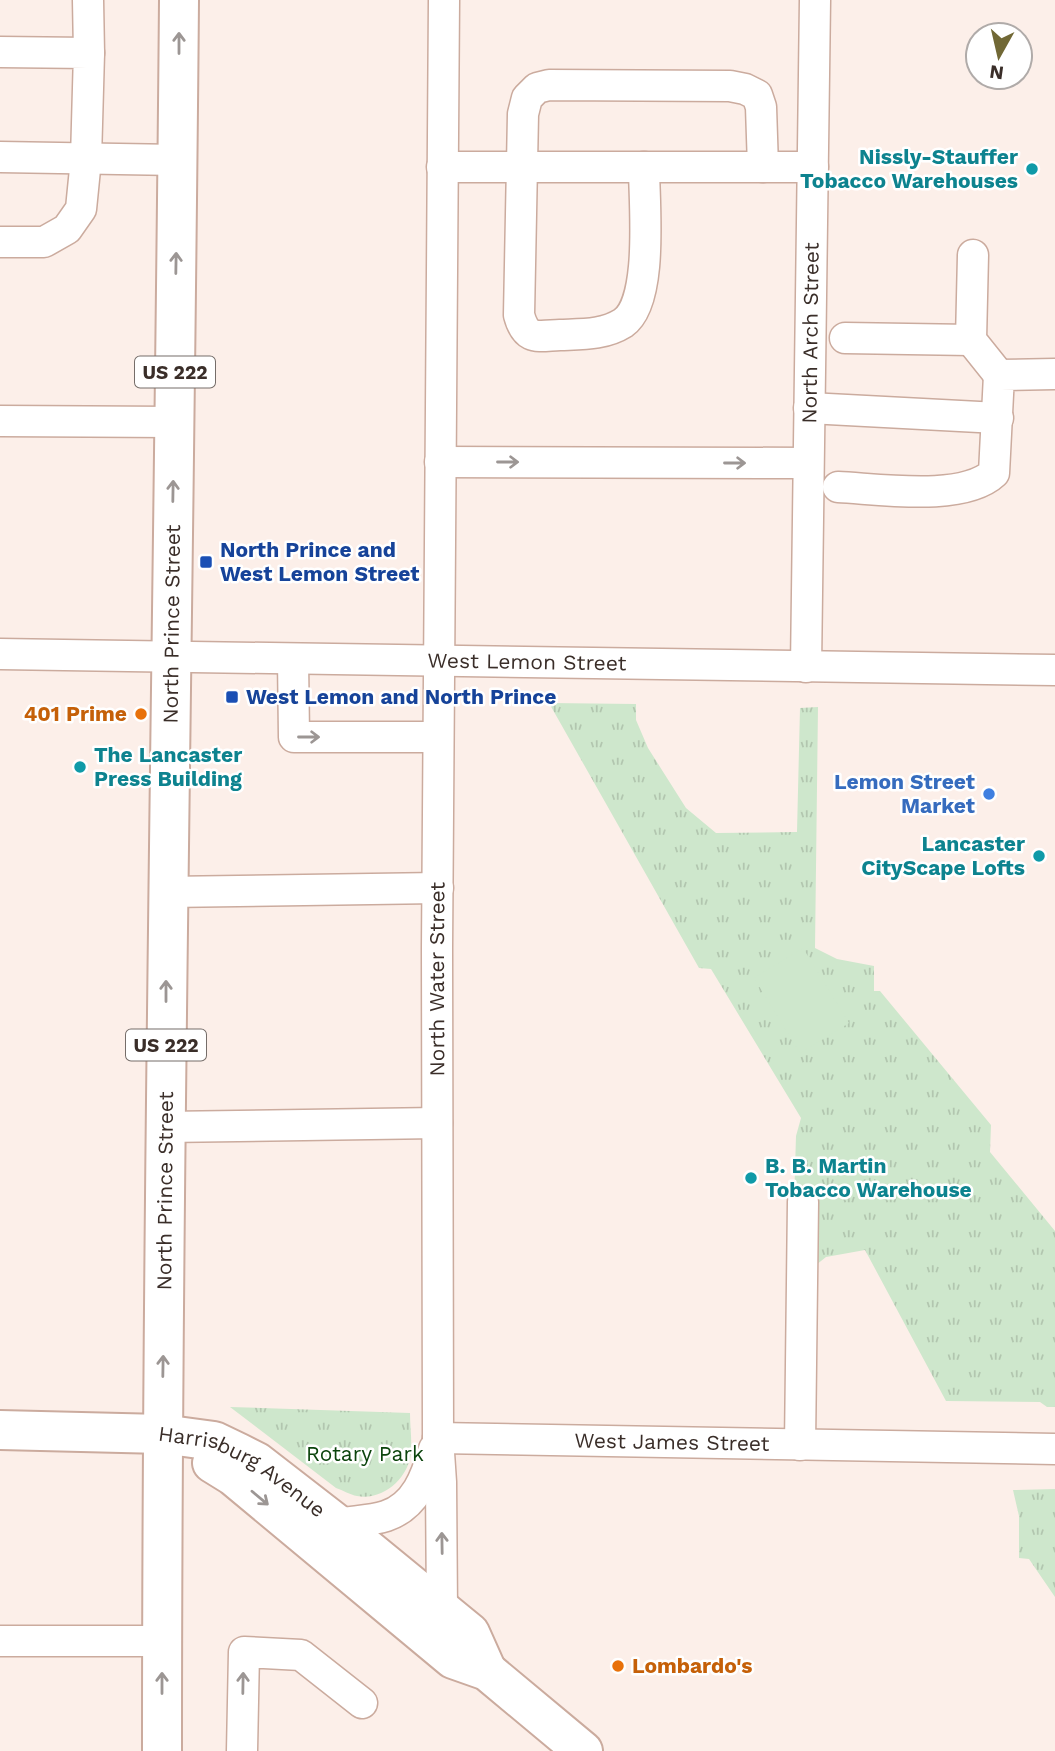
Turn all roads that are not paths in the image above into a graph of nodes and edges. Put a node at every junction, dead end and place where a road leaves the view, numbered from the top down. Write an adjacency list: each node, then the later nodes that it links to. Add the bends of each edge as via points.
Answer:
1 (88, 0): 6 (street)
2 (179, 0): 9 (main road, North Prince Street / US 222, one-way to 2)
3 (444, 0): 10 (street, North Water Street)
4 (815, 0): 14 (street, North Arch Street)
5 (0, 52): 6 (street)
6 (89, 53): 8 (street)
7 (0, 157): 8 (street)
8 (86, 159): 9 (street); 15 (street, via 81,209 67,229 44,242)
9 (178, 160): 24 (main road, North Prince Street / US 222, one-way to 9)
10 (442, 167): 11 (street); 25 (street, North Water Street)
11 (521, 167): 12 (street); 12 (street, via 519,316 523,329 532,336 597,334 624,322 635,308 645,274); 13 (street, via 527,98 537,88 549,85 746,89 757,95 761,107)
12 (644, 167): 13 (street)
13 (763, 167): 14 (street)
14 (813, 167): 21 (street, North Arch Street)
15 (0, 242)
16 (973, 255): 18 (street)
17 (845, 338): 18 (street)
18 (971, 340): 20 (street)
19 (1055, 374): 20 (street)
20 (999, 375): 22 (street)
21 (809, 408): 22 (street); 26 (street, North Arch Street)
22 (998, 418): 27 (street, via 995,472 985,482 945,492)
23 (0, 421): 24 (street)
24 (174, 422): 29 (main road, North Prince Street / US 222, one-way to 24)
25 (440, 462): 26 (street, one-way to 26); 31 (street, North Water Street)
26 (808, 463): 32 (street, North Arch Street)
27 (838, 486)
28 (0, 654): 29 (street, West Lemon Street)
29 (170, 657): 30 (street, West Lemon Street); 36 (main road, North Prince Street / US 222)
30 (293, 659): 31 (street, West Lemon Street); 34 (street, one-way to 34, via 294,737)
31 (438, 661): 32 (street, West Lemon Street); 34 (street, North Water Street)
32 (806, 667): 33 (street, West Lemon Street)
33 (1055, 670)
34 (438, 737): 35 (street, North Water Street)
35 (438, 888): 36 (street); 37 (street, North Water Street)
36 (167, 892): 38 (main road, North Prince Street / US 222, one-way to 36)
37 (437, 1123): 38 (street); 42 (street, North Water Street)
38 (165, 1127): 41 (main road, North Prince Street / US 222, one-way to 38)
39 (803, 1202): 43 (street)
40 (0, 1430): 41 (main road)
41 (162, 1434): 45 (main road, Harrisburg Avenue, via 214,1441 257,1462); 47 (main road, North Prince Street / US 222); 49 (main road, Harrisburg Avenue, one-way to 49, via 233,1476 453,1659)
42 (438, 1438): 43 (street, West James Street); 45 (street, via 426,1478 413,1499 386,1516); 46 (street, North Water Street, one-way to 42)
43 (800, 1445): 44 (street, West James Street)
44 (1045, 1449)
45 (337, 1524): 46 (main road, Harrisburg Avenue)
46 (442, 1611): 49 (main road, Harrisburg Avenue, via 470,1633)
47 (163, 1641): 48 (street); 51 (main road, North Prince Street / US 222, one-way to 47)
48 (0, 1642)
49 (487, 1671): 53 (main road, Harrisburg Avenue)
50 (362, 1703): 52 (street, one-way to 50, via 244,1651 301,1655)
51 (162, 1751)
52 (242, 1751)
53 (583, 1751)

